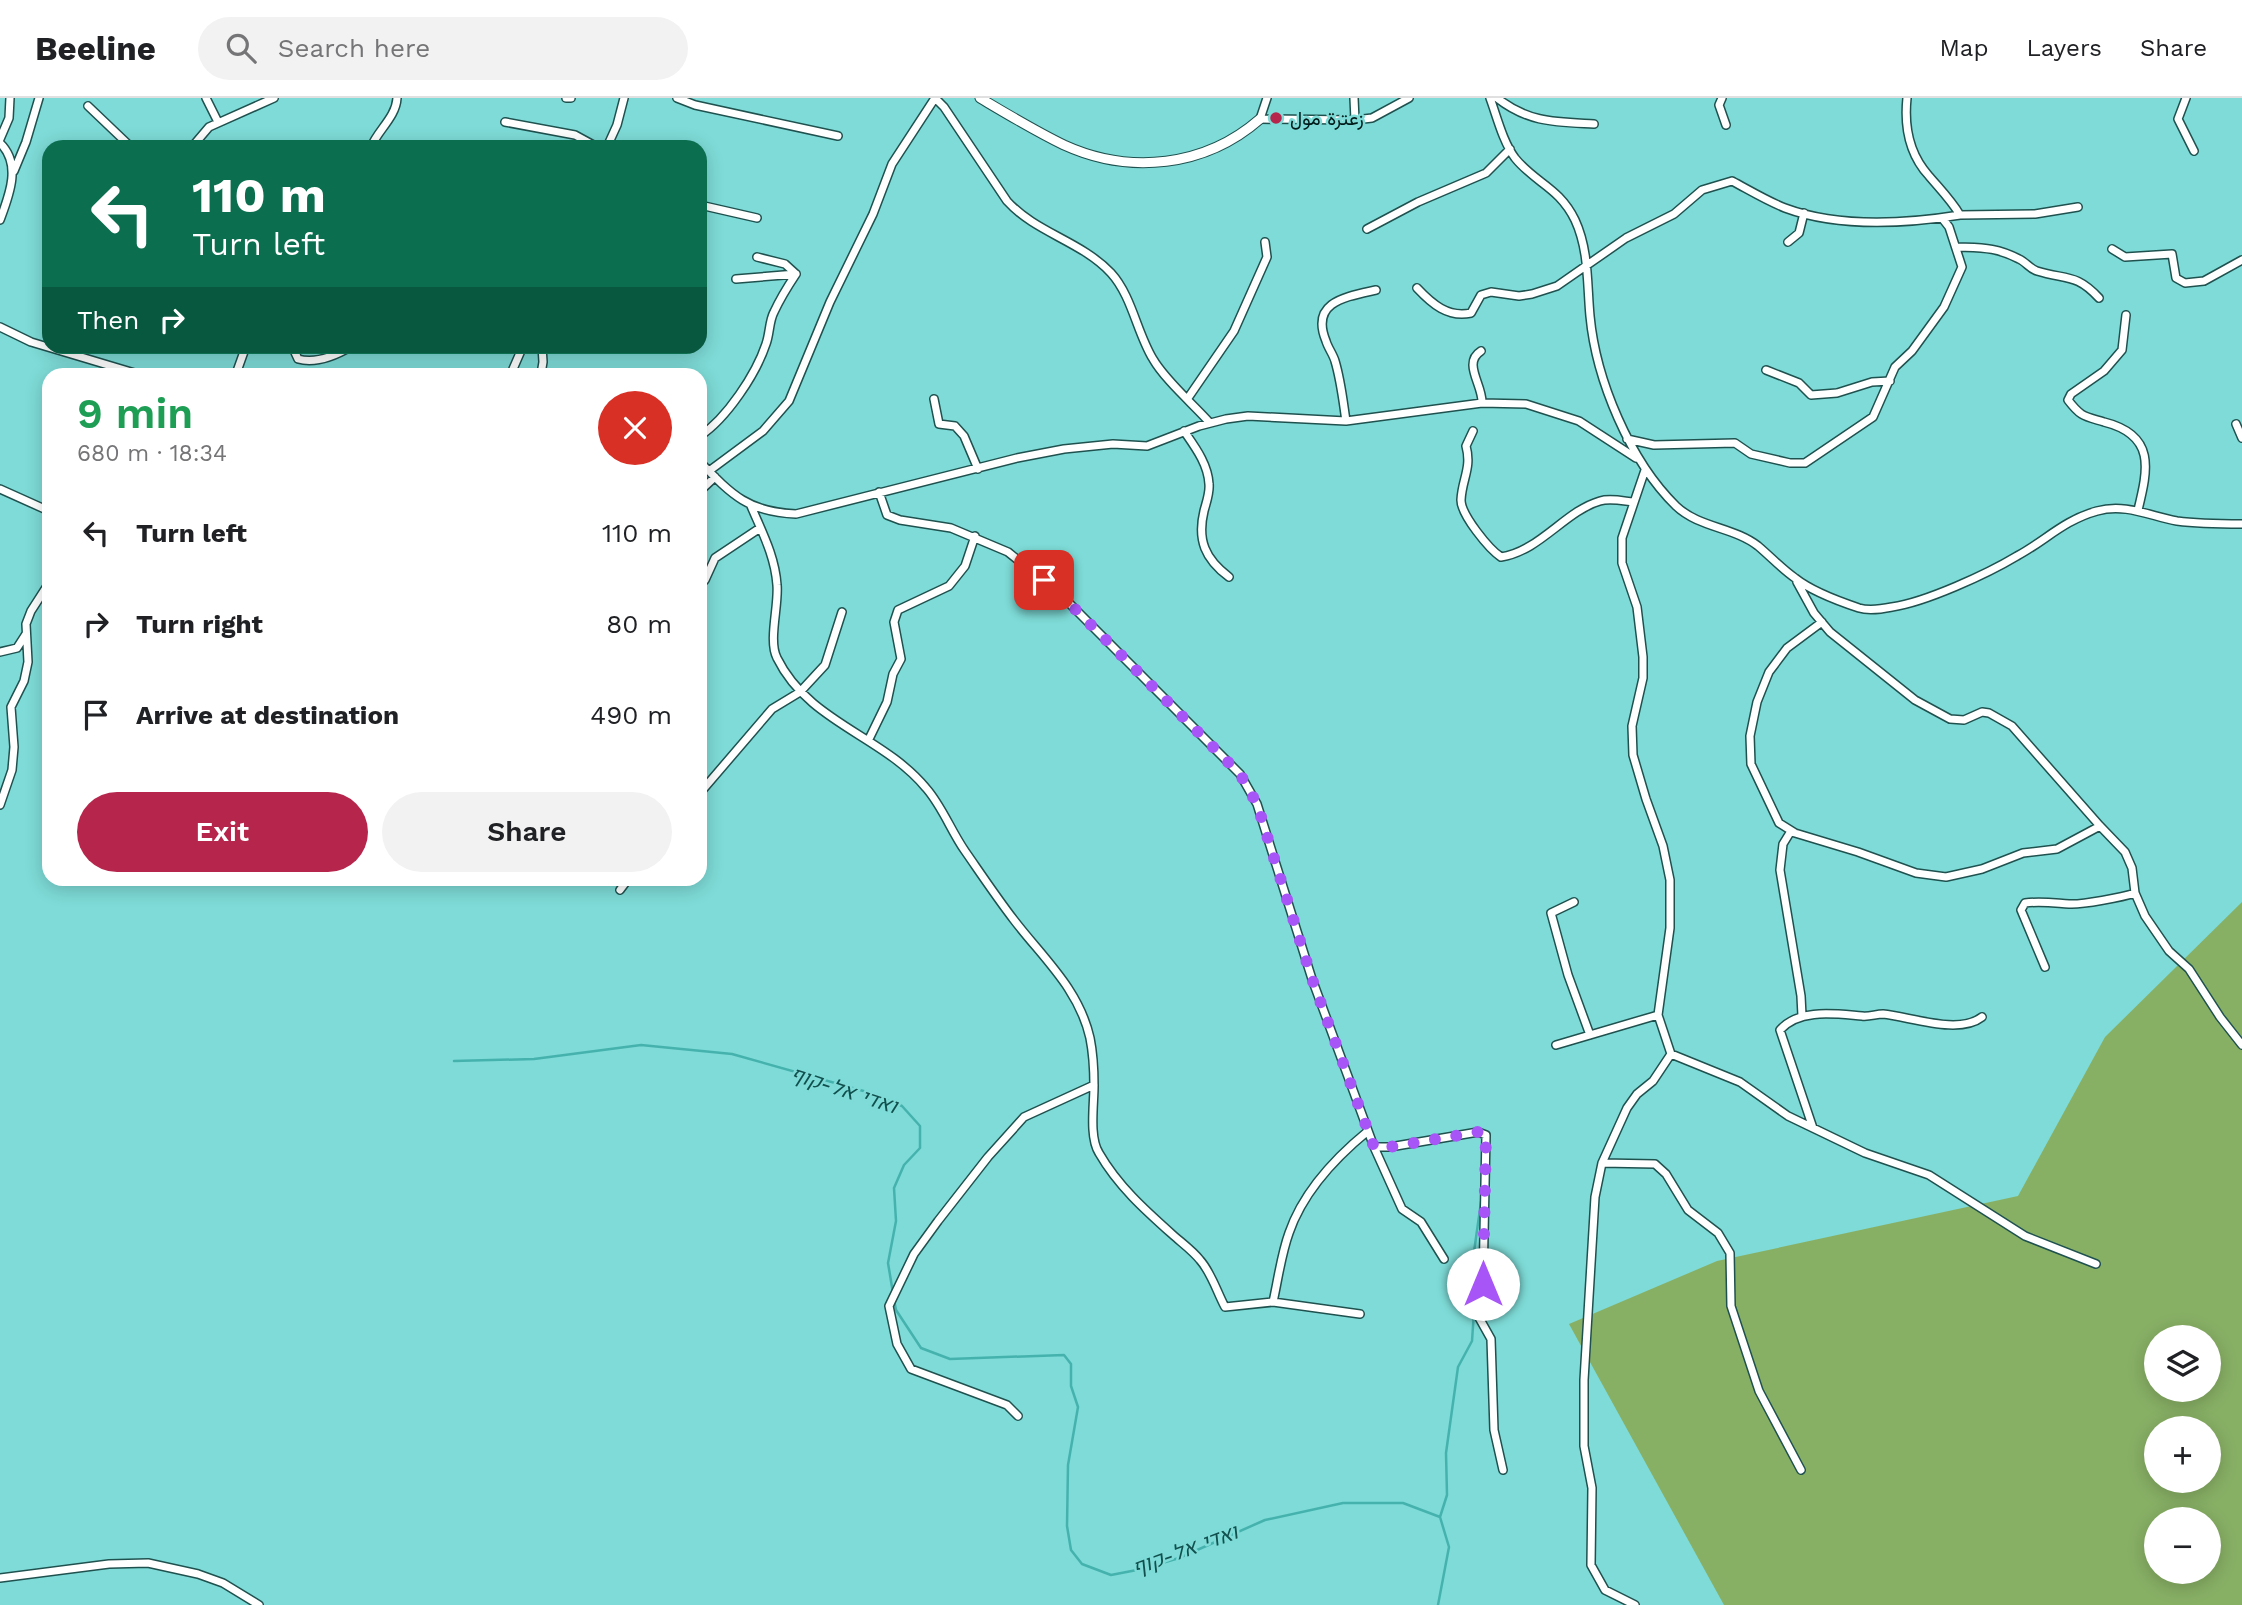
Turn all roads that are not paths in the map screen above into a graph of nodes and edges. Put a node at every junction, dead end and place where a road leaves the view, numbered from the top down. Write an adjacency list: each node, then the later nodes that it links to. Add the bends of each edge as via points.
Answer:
1 (10, 98): 33 (street)
2 (39, 98): 36 (street)
3 (206, 98): 23 (street)
4 (274, 98): 23 (street)
5 (397, 98): 30 (street)
6 (566, 98): 7 (street)
7 (571, 98)
8 (624, 98): 32 (street)
9 (677, 98): 27 (street)
10 (935, 98): 69 (street, via 1018,214 1098,260 1113,275 1154,362); 84 (street, via 892,164 789,401 763,431)
11 (980, 98): 21 (street, via 1078,150 1136,164 1179,161 1199,154 1244,133)
12 (1267, 98): 21 (street)
13 (1353, 98): 22 (street)
14 (1409, 98): 22 (street, via 1372,118)
15 (1490, 98): 34 (street)
16 (1497, 98): 25 (street, via 1545,122)
17 (1722, 98): 26 (street, via 1719,105)
18 (1907, 98): 40 (street, via 1906,128 1914,155)
19 (2186, 98): 35 (street, via 2178,119)
20 (89, 106): 28 (street)
21 (1260, 119): 22 (street)
22 (1355, 120)
23 (218, 122): 29 (street)
24 (505, 122): 31 (street)
25 (1594, 124)
26 (1726, 125)
27 (838, 136)
28 (124, 140)
29 (197, 140)
30 (376, 140)
31 (584, 140)
32 (610, 140)
33 (0, 141): 36 (street)
34 (1510, 149): 44 (street, via 1486,173); 51 (street, via 1524,168 1556,192 1574,219)
35 (2194, 151)
36 (13, 172): 43 (street)
37 (707, 207): 41 (street)
38 (2078, 207): 40 (street, via 2035,214)
39 (1804, 213): 42 (street, via 1873,222); 46 (street, via 1799,233); 51 (street, via 1732,181 1710,186 1674,214)
40 (1960, 215): 42 (street)
41 (757, 218)
42 (1942, 218): 47 (street)
43 (0, 220)
44 (1367, 229)
45 (1265, 242): 69 (street, via 1267,257 1234,331)
46 (1788, 242)
47 (1957, 247): 56 (street, via 2005,251 2033,270 2086,284); 68 (street, via 1962,267 1944,307 1895,367)
48 (2112, 249): 50 (street, via 2125,257 2172,254 2176,278 2185,284 2204,281)
49 (757, 257): 52 (street, via 785,264)
50 (2242, 260)
51 (1587, 264): 54 (street, via 1557,286 1532,294 1481,295 1471,313 1461,315 1430,303); 79 (street, via 1597,360)
52 (796, 274): 53 (street); 75 (street, via 772,314 756,369)
53 (736, 279)
54 (1417, 288)
55 (1376, 290): 72 (street, via 1339,301 1323,311 1320,319 1335,359)
56 (2099, 298)
57 (2126, 316): 91 (street, via 2122,350 2068,400 2080,415 2129,431 2142,445 2147,465)
58 (0, 327): 59 (street)
59 (42, 345)
60 (1481, 351): 71 (street, via 1472,361)
61 (74, 354): 65 (street)
62 (89, 354): 65 (street)
63 (296, 354): 64 (street, via 306,361)
64 (339, 354)
65 (88, 358): 66 (street)
66 (119, 368)
67 (1766, 370): 68 (street, via 1799,383 1811,395)
68 (1891, 381): 79 (street, via 1873,417 1805,463 1751,454 1735,443 1654,444)
69 (1188, 398): 73 (street)
70 (934, 399): 82 (street, via 939,424 955,426 964,436)
71 (1482, 403): 72 (street); 80 (street, via 1526,404 1552,411 1579,421)
72 (1346, 421): 73 (street, via 1248,416)
73 (1210, 423): 76 (street)
74 (2235, 424): 78 (street)
75 (707, 431)
76 (1184, 431): 82 (street, via 1147,446 1065,449); 96 (street, via 1202,458 1210,485 1202,546 1214,566)
77 (1473, 431): 88 (street, via 1466,446 1468,471 1461,504 1501,557 1518,552 1603,500)
78 (2242, 438)
79 (1627, 439): 80 (street)
80 (1637, 458): 83 (street)
81 (707, 469): 84 (street)
82 (978, 469): 87 (street)
83 (1645, 470): 88 (street); 97 (street, via 1686,514 1753,542)
84 (712, 474): 85 (street); 89 (street)
85 (707, 481)
86 (0, 489): 90 (street)
87 (879, 492): 89 (street, via 796,514); 94 (street, via 887,515)
88 (1633, 502): 114 (street, via 1622,538 1622,563 1637,607 1643,657 1632,726 1633,755 1670,880 1670,928)
89 (751, 506): 93 (street)
90 (42, 508)
91 (2138, 510): 92 (street, via 2175,521); 97 (street, via 2099,510 2068,522 2019,556 1895,607 1861,609)
92 (2242, 524)
93 (760, 528): 95 (street, via 715,558); 103 (street, via 773,555 777,583 775,656)
94 (975, 536): 104 (street, via 965,566 949,586 898,610 894,622 901,659); 123 (street, via 1008,552 1061,595 1245,781 1257,804 1312,979)
95 (707, 576)
96 (1228, 577)
97 (1795, 578): 100 (street)
98 (42, 594): 101 (street, via 26,624)
99 (842, 612): 103 (street, via 825,665)
100 (1822, 622): 107 (street, via 1915,700 1950,719 1964,720 1982,712 2012,726); 108 (street, via 1787,648 1769,672 1749,736 1751,764 1779,823)
101 (27, 633): 102 (street, via 17,648); 106 (street, via 28,662 11,707 12,770)
102 (0, 652)
103 (800, 692): 104 (street, via 836,723); 105 (street, via 772,709)
104 (869, 739): 121 (street, via 928,790 952,833 1014,921 1079,1003 1090,1039)
105 (707, 785)
106 (0, 804)
107 (2100, 826): 108 (street, via 2057,849 2023,853 1946,877 1916,873); 111 (street, via 2125,852)
108 (1791, 831): 115 (street, via 1783,844 1780,870)
109 (623, 886): 110 (street)
110 (620, 890)
111 (2135, 893): 113 (street, via 2072,904 2025,903 2021,910 2025,924); 119 (street, via 2145,916)
112 (1574, 902): 117 (street, via 1551,913)
113 (2045, 967)
114 (1658, 1015): 117 (street); 120 (street)
115 (1802, 1016): 116 (street, via 1880,1014 1960,1026); 122 (street, via 1780,1030)
116 (1982, 1017)
117 (1590, 1035): 118 (street)
118 (1556, 1045)
119 (2242, 1045)
120 (1671, 1054): 122 (street, via 1740,1082); 125 (street, via 1627,1108)
121 (1094, 1085): 128 (street, via 1097,1151 1125,1191 1201,1261 1225,1307); 130 (street, via 1024,1117 914,1254 889,1306 897,1344 911,1369 1007,1405)
122 (1813, 1128): 127 (street, via 1865,1153 1929,1175 2025,1236)
123 (1368, 1130): 124 (street); 128 (street, via 1329,1168 1302,1204 1289,1234)
124 (1374, 1147): 126 (street, via 1402,1209 1422,1222); 131 (street, via 1478,1132 1486,1135 1483,1284 1477,1314 1491,1339 1493,1430)
125 (1602, 1163): 132 (street, via 1655,1164 1688,1210 1718,1233 1730,1253 1731,1306 1759,1391); 135 (street, via 1595,1197 1584,1380 1584,1446 1592,1488 1591,1565 1605,1590)
126 (1444, 1259)
127 (2096, 1264)
128 (1273, 1302): 129 (street)
129 (1360, 1314)
130 (1018, 1416)
131 (1503, 1470)
132 (1801, 1470)
133 (0, 1578): 134 (street, via 109,1563 148,1563 223,1583)
134 (259, 1605)
135 (1635, 1605)

